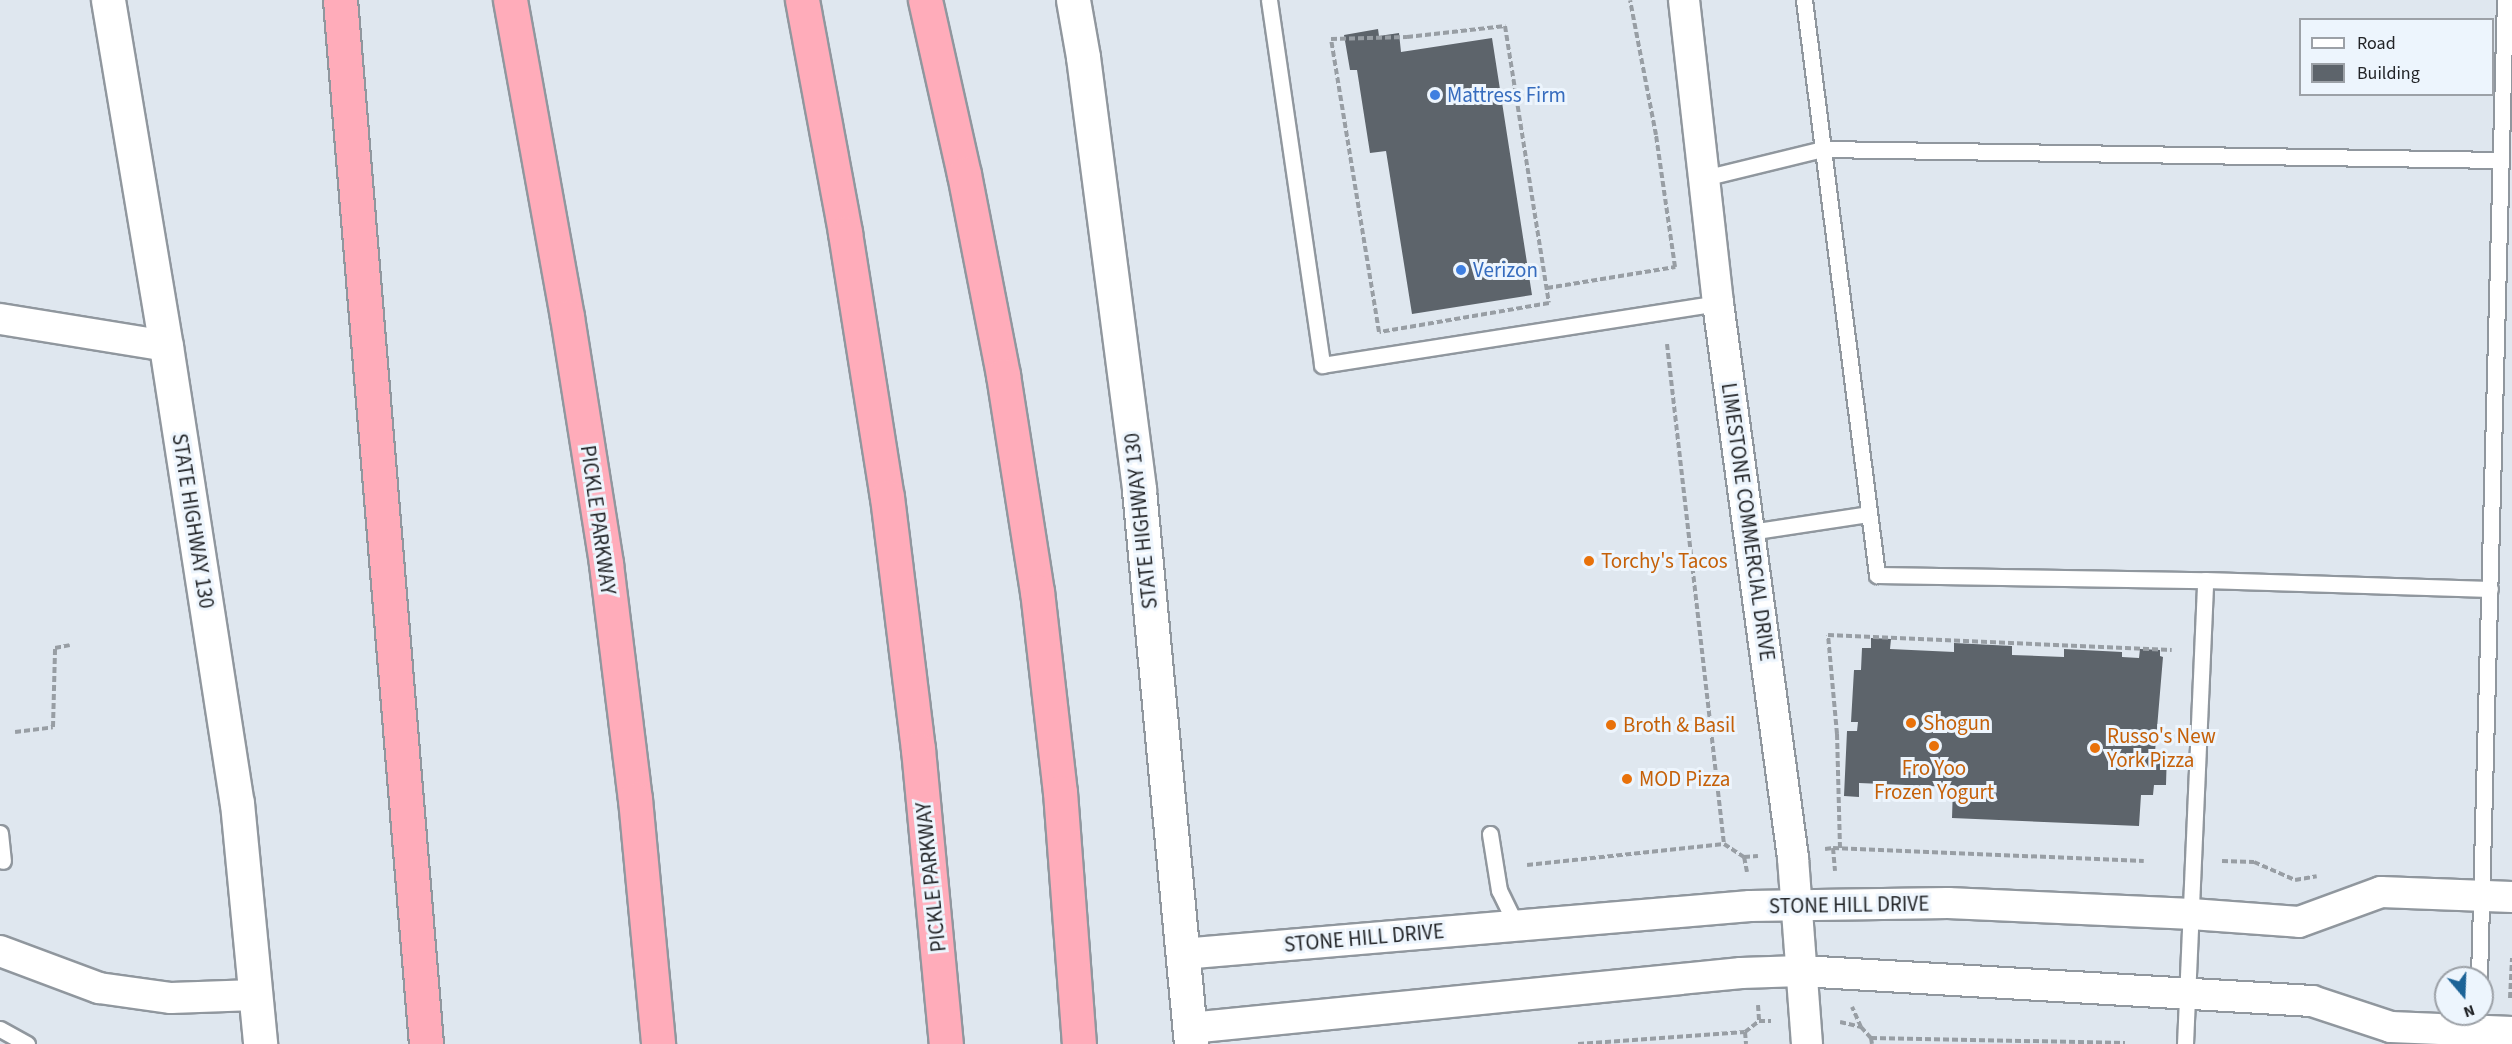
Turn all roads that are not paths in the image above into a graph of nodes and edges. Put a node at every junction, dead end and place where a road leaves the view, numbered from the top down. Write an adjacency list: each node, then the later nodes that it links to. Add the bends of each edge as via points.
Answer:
1 (108, 0): 16 (main road, STATE HIGHWAY 130)
2 (340, 0): 41 (highway)
3 (510, 0): 42 (highway, PICKLE PARKWAY, via 606,564 635,799)
4 (802, 0): 43 (highway, PICKLE PARKWAY, via 845,233 887,497 918,749)
5 (925, 0): 44 (highway, via 1003,375 1037,591 1060,792)
6 (1073, 0): 30 (main road, STATE HIGHWAY 130, via 1139,490)
7 (1269, 0): 14 (lane, via 1323,365)
8 (1684, 0): 13 (street, LIMESTONE COMMERCIAL DRIVE)
9 (1804, 0): 11 (lane)
10 (2505, 0): 12 (lane)
11 (1823, 149): 12 (lane); 13 (lane); 17 (lane)
12 (2501, 160): 20 (lane)
13 (1704, 178): 14 (street, LIMESTONE COMMERCIAL DRIVE)
14 (1718, 303): 18 (street, LIMESTONE COMMERCIAL DRIVE)
15 (0, 320): 16 (street)
16 (166, 346): 33 (main road, STATE HIGHWAY 130, via 237,803)
17 (1869, 514): 18 (lane); 19 (lane, via 1877,576)
18 (1750, 532): 26 (street, LIMESTONE COMMERCIAL DRIVE)
19 (2205, 580): 20 (lane); 27 (lane)
20 (2490, 589): 24 (lane)
21 (0, 833): 23 (lane)
22 (1490, 834): 28 (lane, via 1499,890)
23 (3, 861)
24 (2481, 896): 25 (street, STONE HILL DRIVE); 27 (street, STONE HILL DRIVE, via 2381,892 2299,922); 31 (lane)
25 (2512, 897)
26 (1796, 905): 27 (street, STONE HILL DRIVE, via 1947,903); 28 (street, STONE HILL DRIVE); 32 (street, LIMESTONE COMMERCIAL DRIVE)
27 (2192, 914): 34 (lane)
28 (1516, 925): 30 (street, STONE HILL DRIVE)
29 (0, 951): 33 (street, via 99,988 171,998)
30 (1182, 954): 38 (main road, STATE HIGHWAY 130)
31 (2479, 966)
32 (1801, 971): 34 (street); 38 (street, via 1729,974); 45 (street, LIMESTONE COMMERCIAL DRIVE)
33 (255, 994): 40 (main road, STATE HIGHWAY 130)
34 (2188, 994): 37 (street, via 2312,1001 2391,1027); 46 (lane)
35 (2511, 1018): 37 (street)
36 (0, 1029): 39 (lane)
37 (2478, 1029)
38 (1191, 1036)
39 (27, 1044)
40 (260, 1044)
41 (426, 1044)
42 (658, 1044)
43 (946, 1044)
44 (1079, 1044)
45 (1807, 1044)
46 (2185, 1044)

